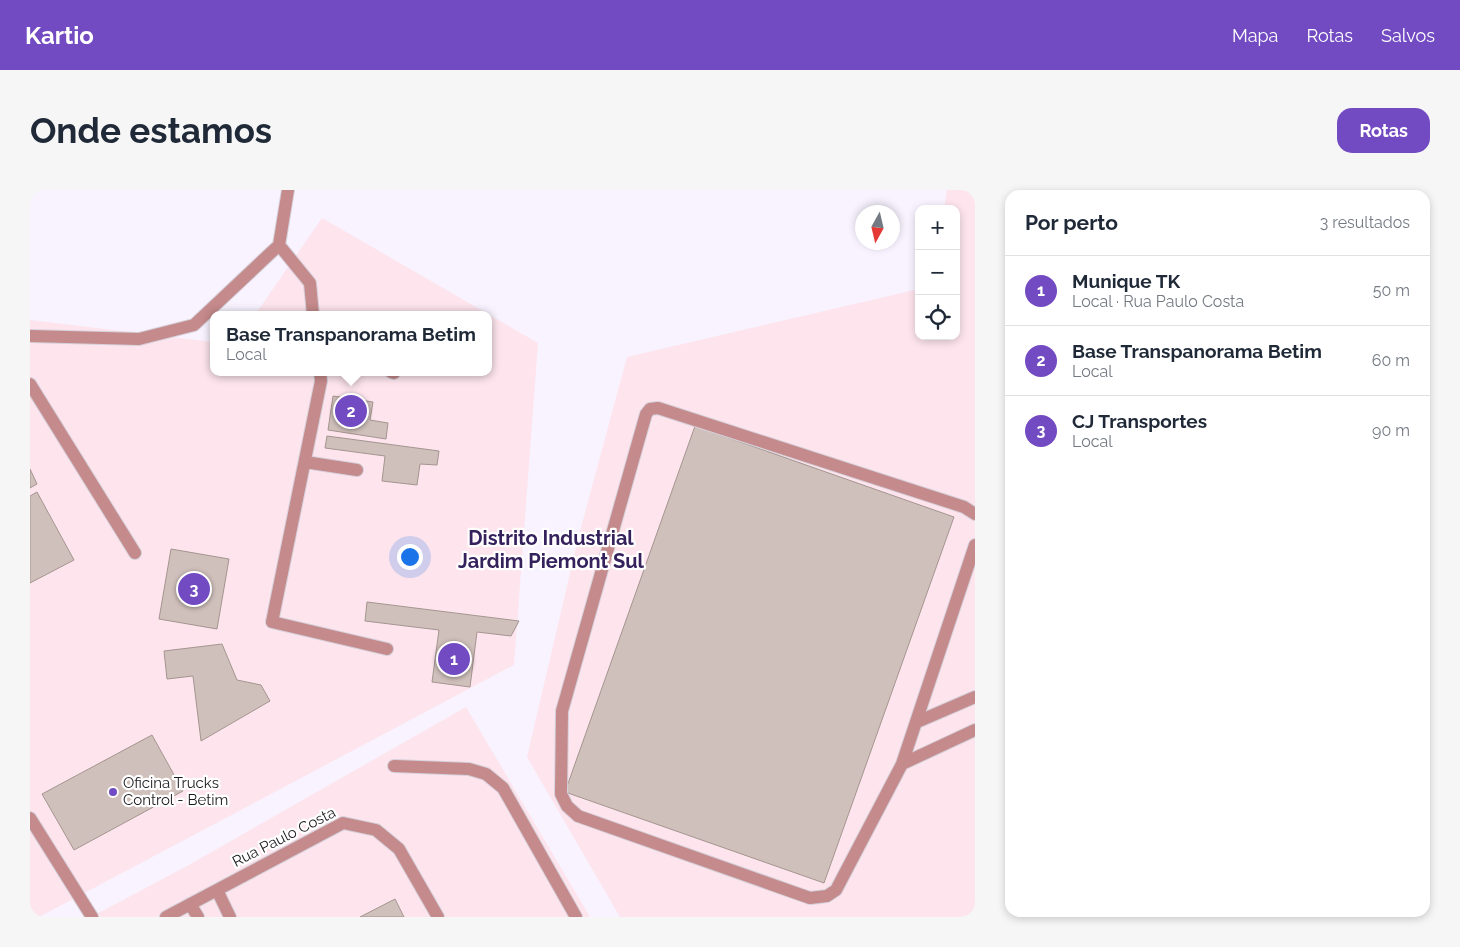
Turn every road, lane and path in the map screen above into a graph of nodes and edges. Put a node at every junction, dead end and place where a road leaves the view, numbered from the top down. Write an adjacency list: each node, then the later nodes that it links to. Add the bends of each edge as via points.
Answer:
1 (288, 190): 2 (street)
2 (279, 245): 3 (street, via 310,283); 4 (street, via 194,325 139,339)
3 (313, 311)
4 (30, 336)
5 (320, 376): 7 (street)
6 (30, 384): 11 (street)
7 (305, 462): 8 (street); 12 (street, via 272,622)
8 (357, 470)
9 (975, 514): 16 (street, via 964,507 658,408 650,410 646,414 562,711 561,794 567,806 578,816 810,898 827,896 836,890)
10 (975, 545): 14 (street)
11 (135, 553)
12 (387, 648)
13 (975, 697): 14 (street)
14 (917, 722): 16 (street)
15 (975, 730): 16 (street)
16 (902, 764)
17 (394, 766): 26 (street, via 469,769 486,774 503,788)
18 (30, 818): 21 (street)
19 (217, 890): 20 (street, Rua Paulo Costa); 24 (street); 25 (street, Rua Paulo Costa, via 343,823 376,830 399,848)
20 (190, 904): 22 (street, Rua Paulo Costa); 23 (street)
21 (92, 917)
22 (166, 917)
23 (198, 917)
24 (230, 917)
25 (438, 917)
26 (576, 917)

